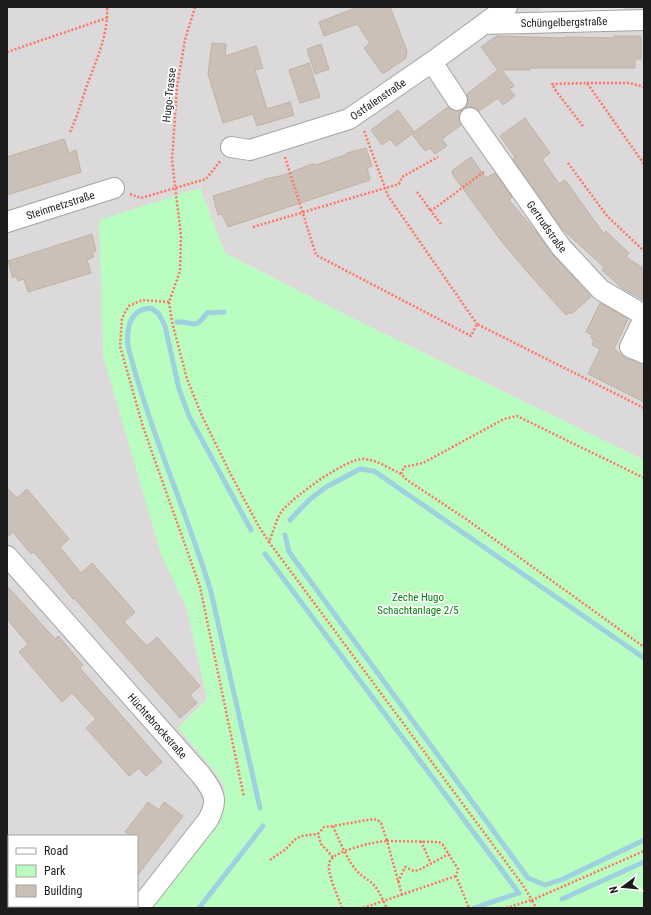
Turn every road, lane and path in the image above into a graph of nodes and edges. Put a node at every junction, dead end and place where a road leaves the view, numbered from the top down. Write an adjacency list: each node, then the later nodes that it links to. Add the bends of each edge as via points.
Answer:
1 (107, 7): 4 (path)
2 (195, 7): 22 (path, Hugo-Trasse, via 176,87 172,160)
3 (507, 7): 6 (street, Ostfalenstraße)
4 (108, 18): 7 (path); 15 (path, via 78,116)
5 (644, 20): 6 (street, Schüngelbergstraße)
6 (485, 24): 8 (street, Ostfalenstraße)
7 (7, 52)
8 (432, 62): 11 (street); 12 (street, Ostfalenstraße)
9 (587, 83): 10 (path, via 629,83); 14 (path, via 552,84); 20 (path)
10 (644, 87)
11 (457, 100)
12 (355, 115): 16 (street, Ostfalenstraße); 23 (path, via 367,137)
13 (470, 118): 33 (street, Gertrudstraße, via 561,247 601,290)
14 (583, 126)
15 (70, 132)
16 (280, 141): 17 (street, Ostfalenstraße, via 250,150); 27 (path)
17 (231, 147): 22 (path, via 206,179)
18 (438, 157): 23 (path, via 402,177 399,184)
19 (568, 163): 31 (path, via 607,216)
20 (644, 164)
21 (486, 171): 26 (path)
22 (174, 187): 24 (path, via 141,198); 32 (path, Hugo-Trasse, via 181,236 180,271)
23 (384, 187): 27 (path); 35 (path)
24 (114, 188): 28 (street, Steinmetzstraße)
25 (416, 192): 26 (path)
26 (431, 211): 29 (path)
27 (302, 212): 30 (path); 35 (path, via 316,255 471,336)
28 (7, 222)
29 (441, 224)
30 (253, 227)
31 (644, 250)
32 (169, 302): 40 (path, via 187,379 202,416 230,473); 43 (path, via 142,300 129,306 122,319 120,346 144,427 200,587)
33 (644, 314)
34 (644, 318): 36 (street, via 630,347)
35 (477, 324): 37 (path)
36 (644, 353)
37 (644, 408)
38 (401, 474): 39 (path, via 404,467 423,463 504,419 517,416); 40 (path, via 377,462 363,459 349,462 319,480 282,511); 42 (path)
39 (644, 478)
40 (269, 542): 57 (path)
41 (7, 556): 60 (street, Hüchtebrockstraße, via 201,775 214,796 213,810 208,820)
42 (644, 647)
43 (244, 797)
44 (333, 826): 45 (path, via 324,827); 46 (path, via 378,820); 48 (path, via 339,842)
45 (318, 834): 51 (path, via 321,844); 52 (path, via 294,840)
46 (387, 841): 47 (path); 48 (path, via 370,843); 55 (path)
47 (421, 841): 50 (path, via 439,842); 53 (path)
48 (346, 851): 51 (path); 58 (path, via 355,870 373,884)
49 (644, 851): 57 (path)
50 (449, 854): 53 (path); 54 (path, via 458,869)
51 (333, 857): 61 (path, via 329,872)
52 (270, 860)
53 (431, 864): 55 (path, via 414,871 405,867)
54 (456, 876): 56 (path); 65 (path)
55 (398, 882): 56 (path)
56 (402, 895): 58 (path)
57 (532, 900): 66 (path); 67 (path)
58 (383, 901): 59 (path); 64 (path)
59 (376, 903): 62 (path); 63 (path)
60 (139, 908)
61 (342, 908)
62 (364, 908)
63 (378, 908)
64 (387, 908)
65 (469, 908)
66 (506, 908)
67 (536, 908)

